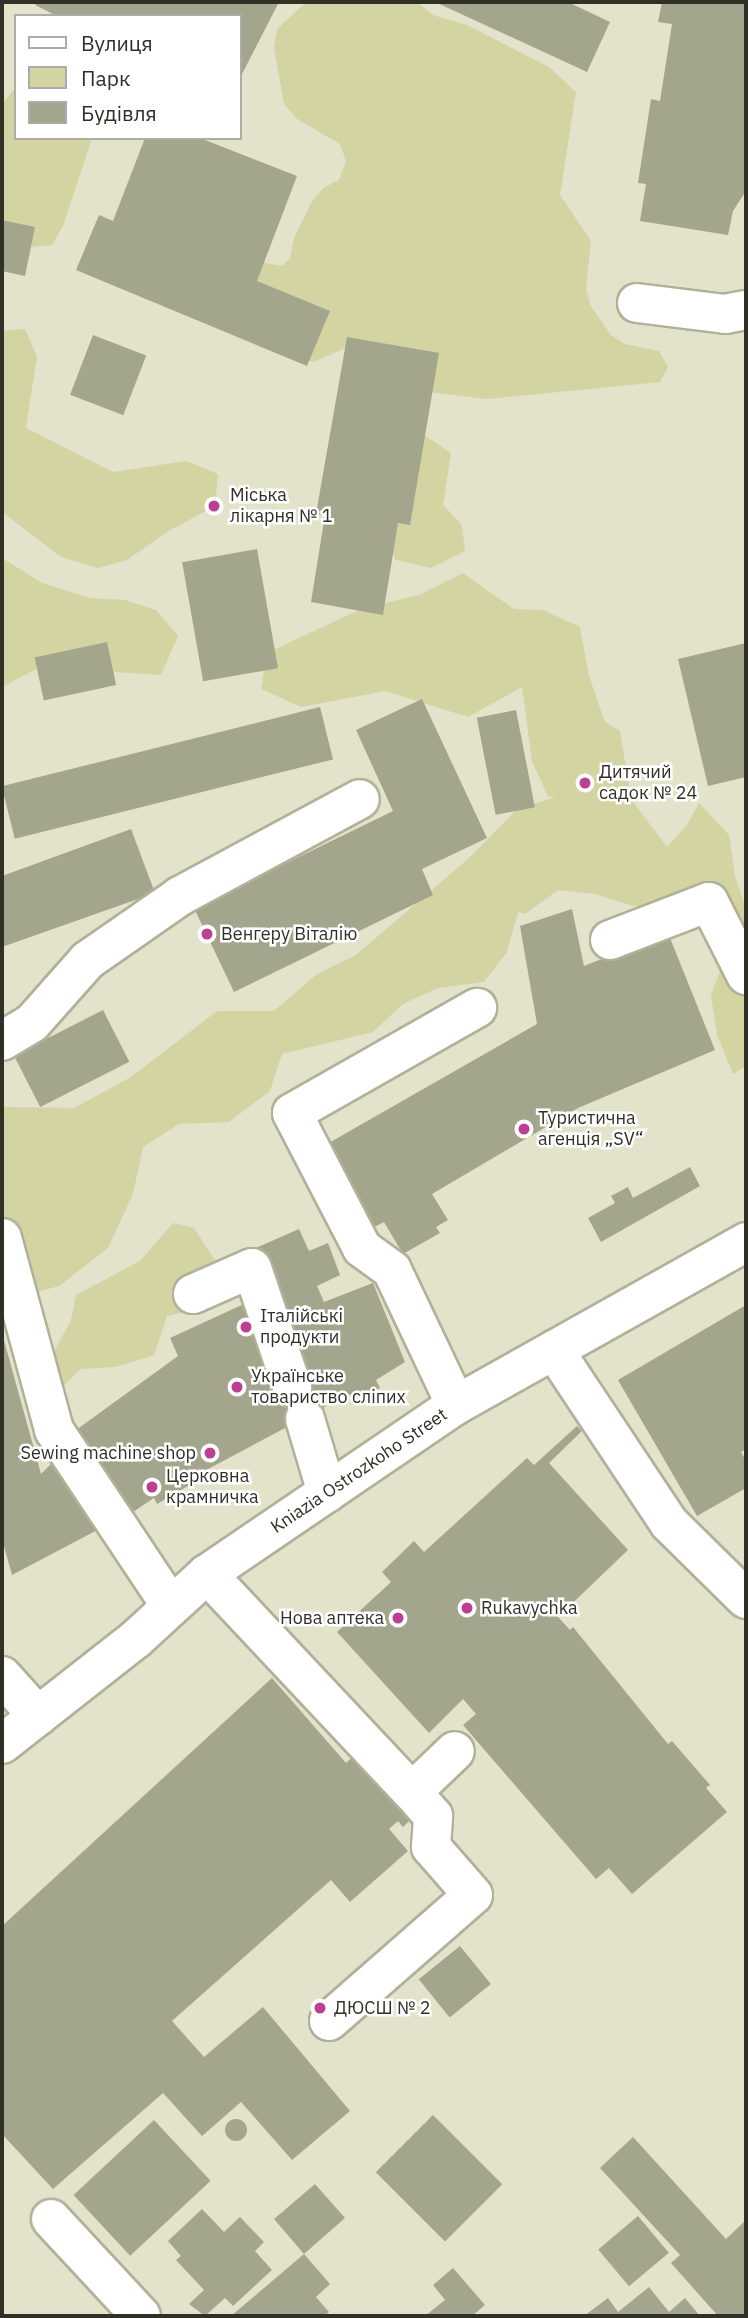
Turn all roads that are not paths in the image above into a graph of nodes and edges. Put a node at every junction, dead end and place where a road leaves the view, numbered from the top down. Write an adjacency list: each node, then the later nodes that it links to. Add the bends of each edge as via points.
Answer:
1 (636, 303): 2 (main road, via 725,314)
2 (746, 310)
3 (360, 799): 7 (main road, via 172,902 88,960 32,1023)
4 (610, 940): 5 (main road, via 709,902)
5 (746, 975)
6 (477, 1008): 12 (main road, via 292,1114 362,1248 392,1270)
7 (2, 1041)
8 (2, 1238): 16 (main road, via 54,1430)
9 (746, 1242): 11 (main road, Kniazia Ostrozkoho Street)
10 (193, 1294): 13 (main road, via 251,1268)
11 (554, 1350): 12 (main road, Kniazia Ostrozkoho Street); 15 (main road, via 669,1523)
12 (456, 1405): 13 (main road, Kniazia Ostrozkoho Street)
13 (327, 1493): 14 (main road, Kniazia Ostrozkoho Street)
14 (206, 1574): 16 (main road, Kniazia Ostrozkoho Street); 21 (main road)
15 (746, 1599)
16 (171, 1606): 18 (main road, Kniazia Ostrozkoho Street)
17 (2, 1676): 18 (main road)
18 (38, 1716): 19 (main road, Kniazia Ostrozkoho Street)
19 (2, 1744)
20 (455, 1751): 21 (main road)
21 (412, 1792): 22 (main road, via 433,1816 431,1847 474,1895)
22 (329, 2021)
23 (51, 2219): 24 (main road)
24 (141, 2316)

